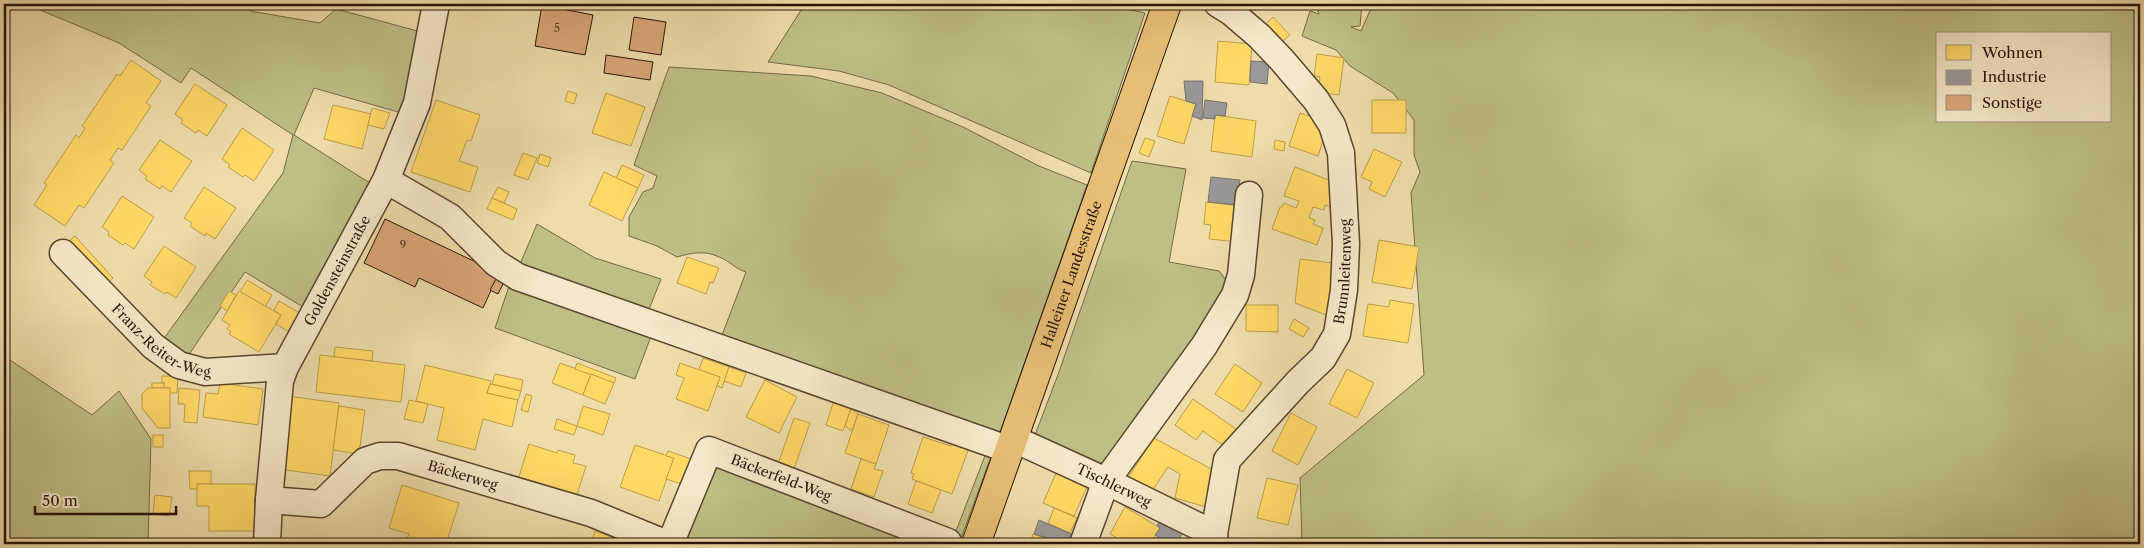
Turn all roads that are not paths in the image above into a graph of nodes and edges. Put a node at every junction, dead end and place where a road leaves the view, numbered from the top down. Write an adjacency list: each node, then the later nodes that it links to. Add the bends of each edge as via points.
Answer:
1 (436, 4): 4 (street, Goldensteinstraße, via 417,102)
2 (1167, 4): 8 (main road, Halleiner Landesstraße)
3 (1218, 4): 11 (street, Brunnleitenweg, via 1259,36 1281,59 1316,100 1332,125 1341,153 1346,244 1344,290 1337,334 1322,358 1227,460)
4 (386, 180): 7 (street, Goldensteinstraße); 8 (street, Tischlerweg, via 450,216 496,263 518,277)
5 (1248, 195): 9 (street, via 1241,275 1235,295 1204,346)
6 (64, 253): 7 (street, Franz-Reiter-Weg, via 153,346 179,365 205,372)
7 (285, 367): 10 (street, Goldensteinstraße, via 280,381)
8 (1012, 444): 9 (street, Tischlerweg); 15 (main road, Halleiner Landesstraße)
9 (1106, 481): 11 (street, Tischlerweg); 16 (street)
10 (269, 500): 13 (street, Goldensteinstraße); 14 (street, Bäckerweg, via 321,504 365,461 380,456 398,456 591,514)
11 (1214, 539)
12 (948, 542): 14 (street, Bäckerfeld-Weg, via 710,450)
13 (268, 544)
14 (669, 544)
15 (976, 544)
16 (1083, 544)

